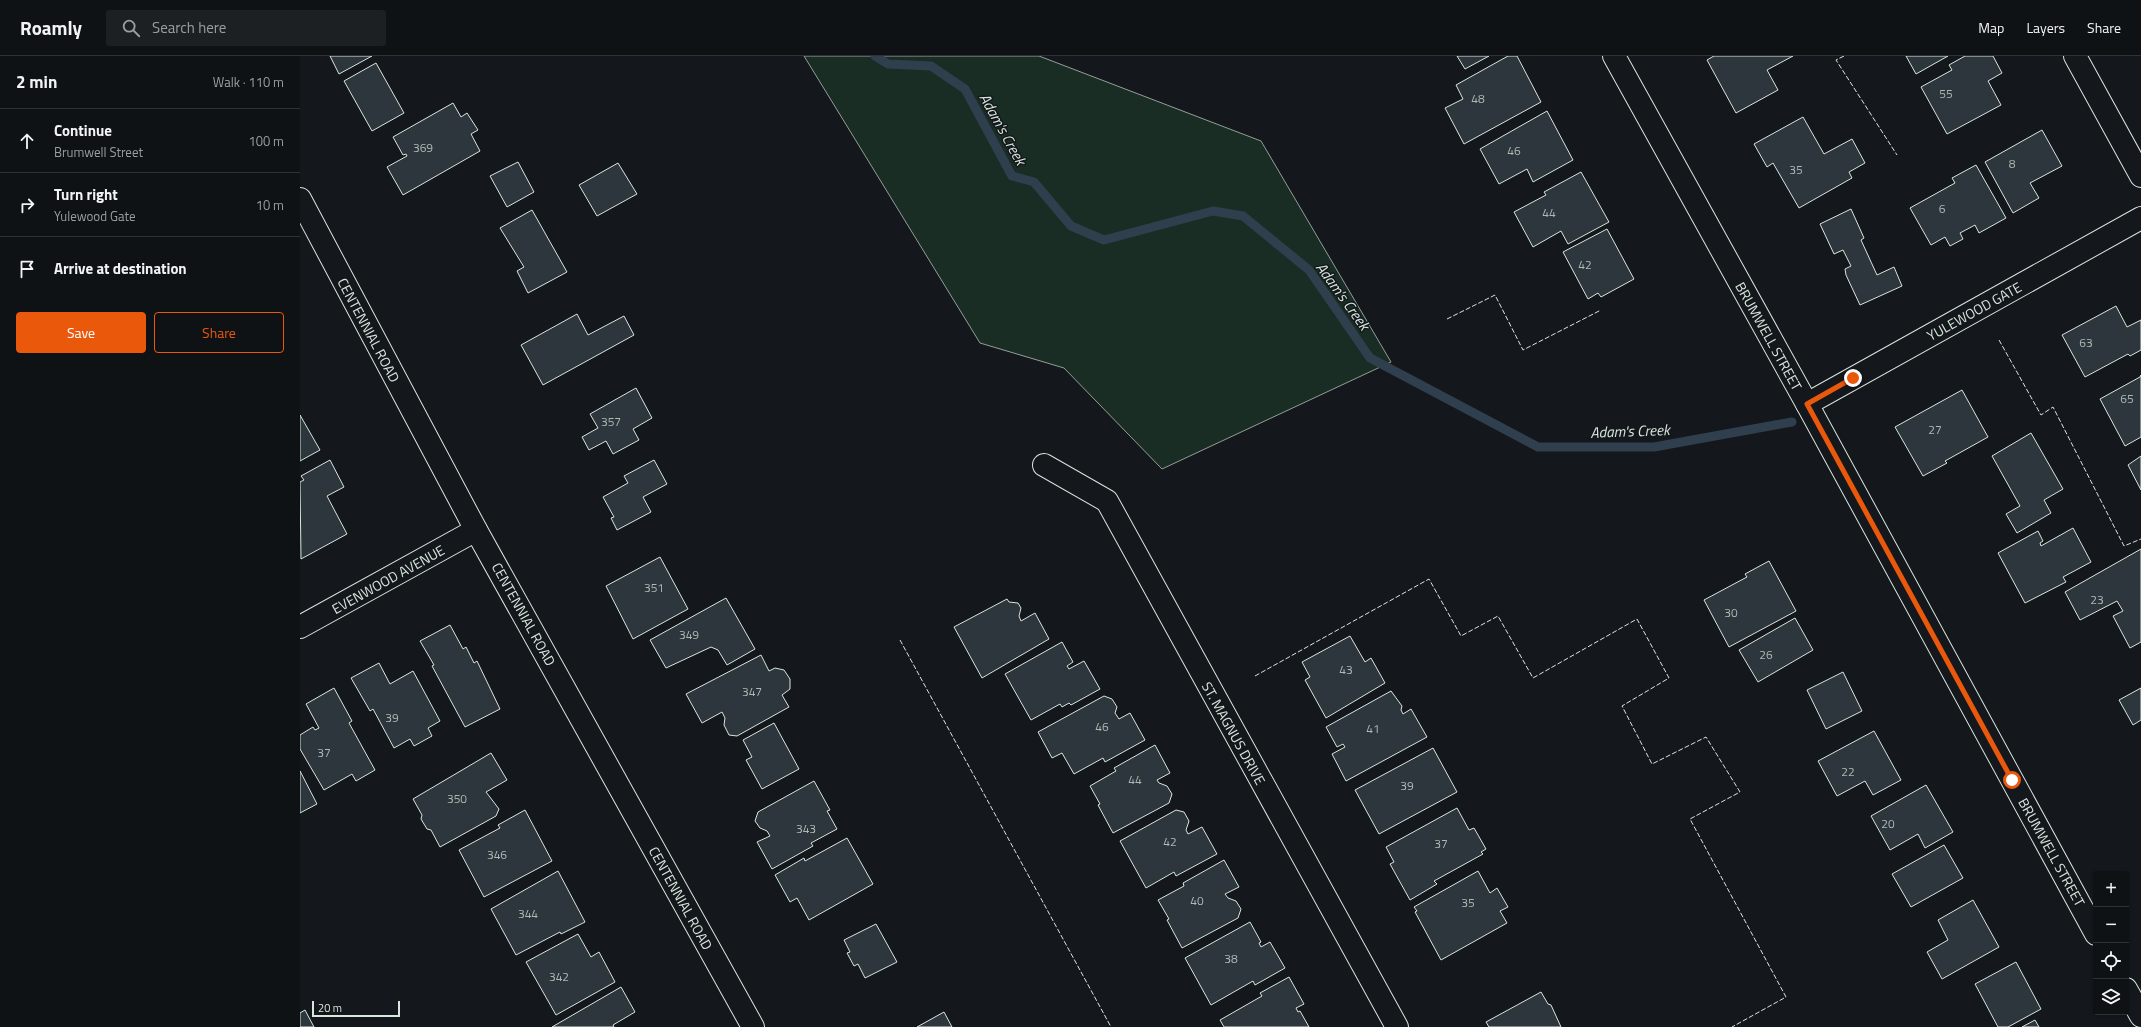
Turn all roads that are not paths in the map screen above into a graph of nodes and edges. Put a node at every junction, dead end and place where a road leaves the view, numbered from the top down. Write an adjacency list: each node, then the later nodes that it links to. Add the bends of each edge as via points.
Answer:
1 (1614, 56): 6 (street, BRUMWELL STREET)
2 (2075, 56): 3 (street)
3 (2141, 176)
4 (300, 199): 8 (street, CENTENNIAL ROAD)
5 (2141, 218): 6 (street, YULEWOOD GATE)
6 (1807, 404): 10 (street, BRUMWELL STREET)
7 (1044, 465): 14 (street, ST. MAGNUS DRIVE, via 1107,501)
8 (476, 530): 9 (street, EVENWOOD AVENUE); 13 (street, CENTENNIAL ROAD)
9 (300, 627)
10 (2093, 928)
11 (2129, 994): 12 (street)
12 (2141, 1016)
13 (753, 1027)
14 (1397, 1027)

